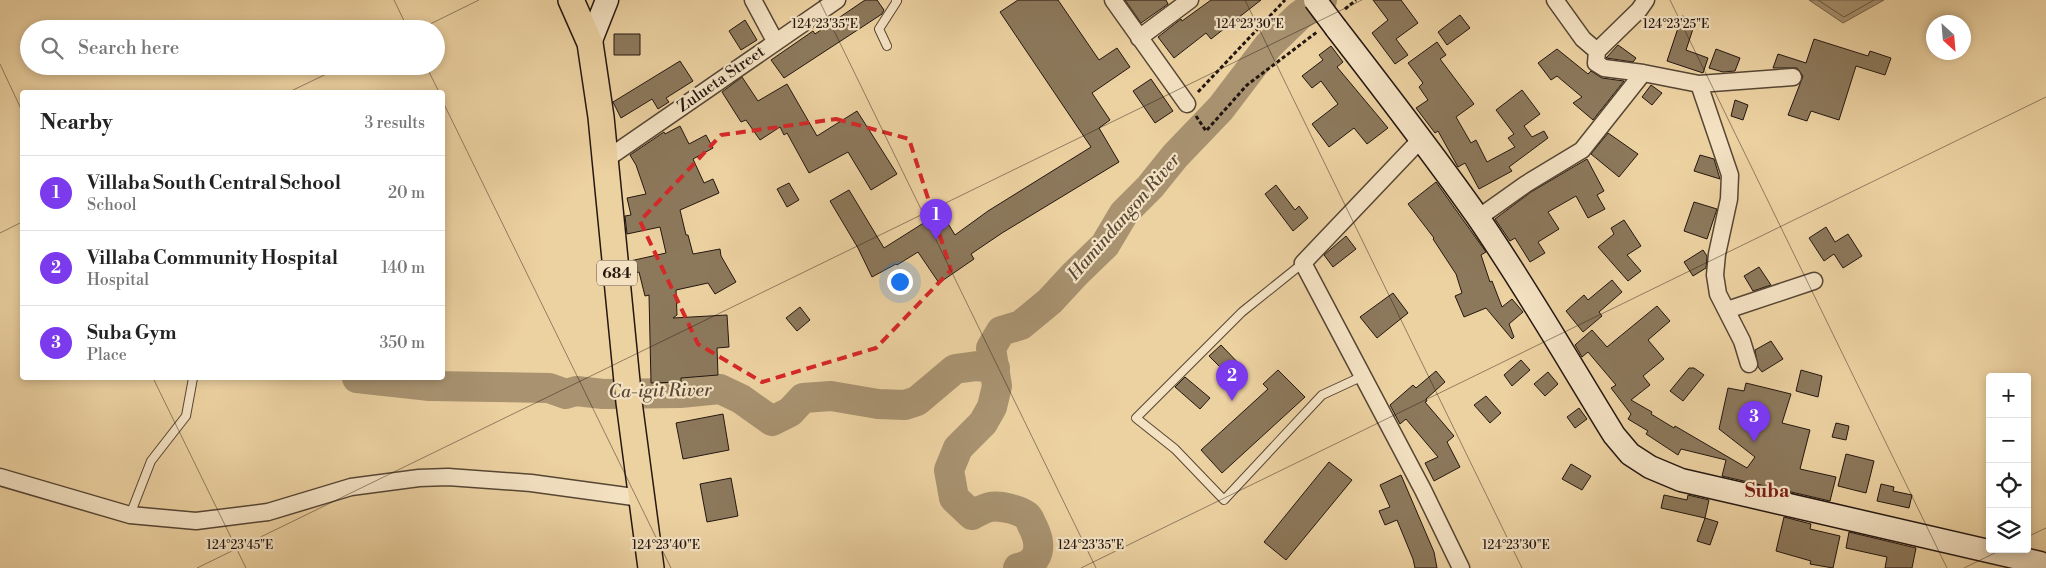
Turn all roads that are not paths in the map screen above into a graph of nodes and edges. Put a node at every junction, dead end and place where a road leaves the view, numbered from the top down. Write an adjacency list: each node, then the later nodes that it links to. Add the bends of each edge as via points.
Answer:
1 (571, 0): 13 (main road, 684)
2 (607, 0): 13 (street)
3 (753, 0): 12 (street)
4 (837, 0): 12 (street, Zulueta Street)
5 (896, 0): 14 (lane, via 879,29)
6 (1114, 0): 11 (street)
7 (1190, 0): 11 (street)
8 (1315, 0): 20 (street, bridge)
9 (1554, 0): 15 (street, via 1583,39)
10 (1646, 0): 15 (street)
11 (1139, 38): 19 (street)
12 (775, 41): 21 (street, Zulueta Street)
13 (590, 44): 21 (main road, 684)
14 (887, 46)
15 (1598, 51): 16 (street, via 1596,63 1604,68)
16 (1642, 73): 18 (street); 22 (street, via 1582,150)
17 (1793, 77): 18 (street)
18 (1699, 84): 25 (street, via 1730,175 1729,199 1715,275 1718,294)
19 (1190, 109)
20 (1422, 138): 22 (street); 23 (street)
21 (605, 160): 30 (main road, 684)
22 (1478, 218): 32 (street, via 1614,435 1630,454 1650,467 1681,480)
23 (1303, 263): 27 (street); 27 (lane, via 1242,312 1136,418 1175,449 1224,500 1322,395)
24 (1814, 281): 25 (street)
25 (1727, 310): 26 (street)
26 (1749, 364)
27 (1363, 376): 34 (street)
28 (193, 380): 31 (lane, via 186,416 151,460)
29 (0, 477): 31 (street)
30 (641, 498): 31 (street, via 531,483 448,477 351,487 268,512 196,521); 33 (main road, 684)
31 (130, 515)
32 (2043, 562)
33 (651, 568)
34 (1461, 568)

